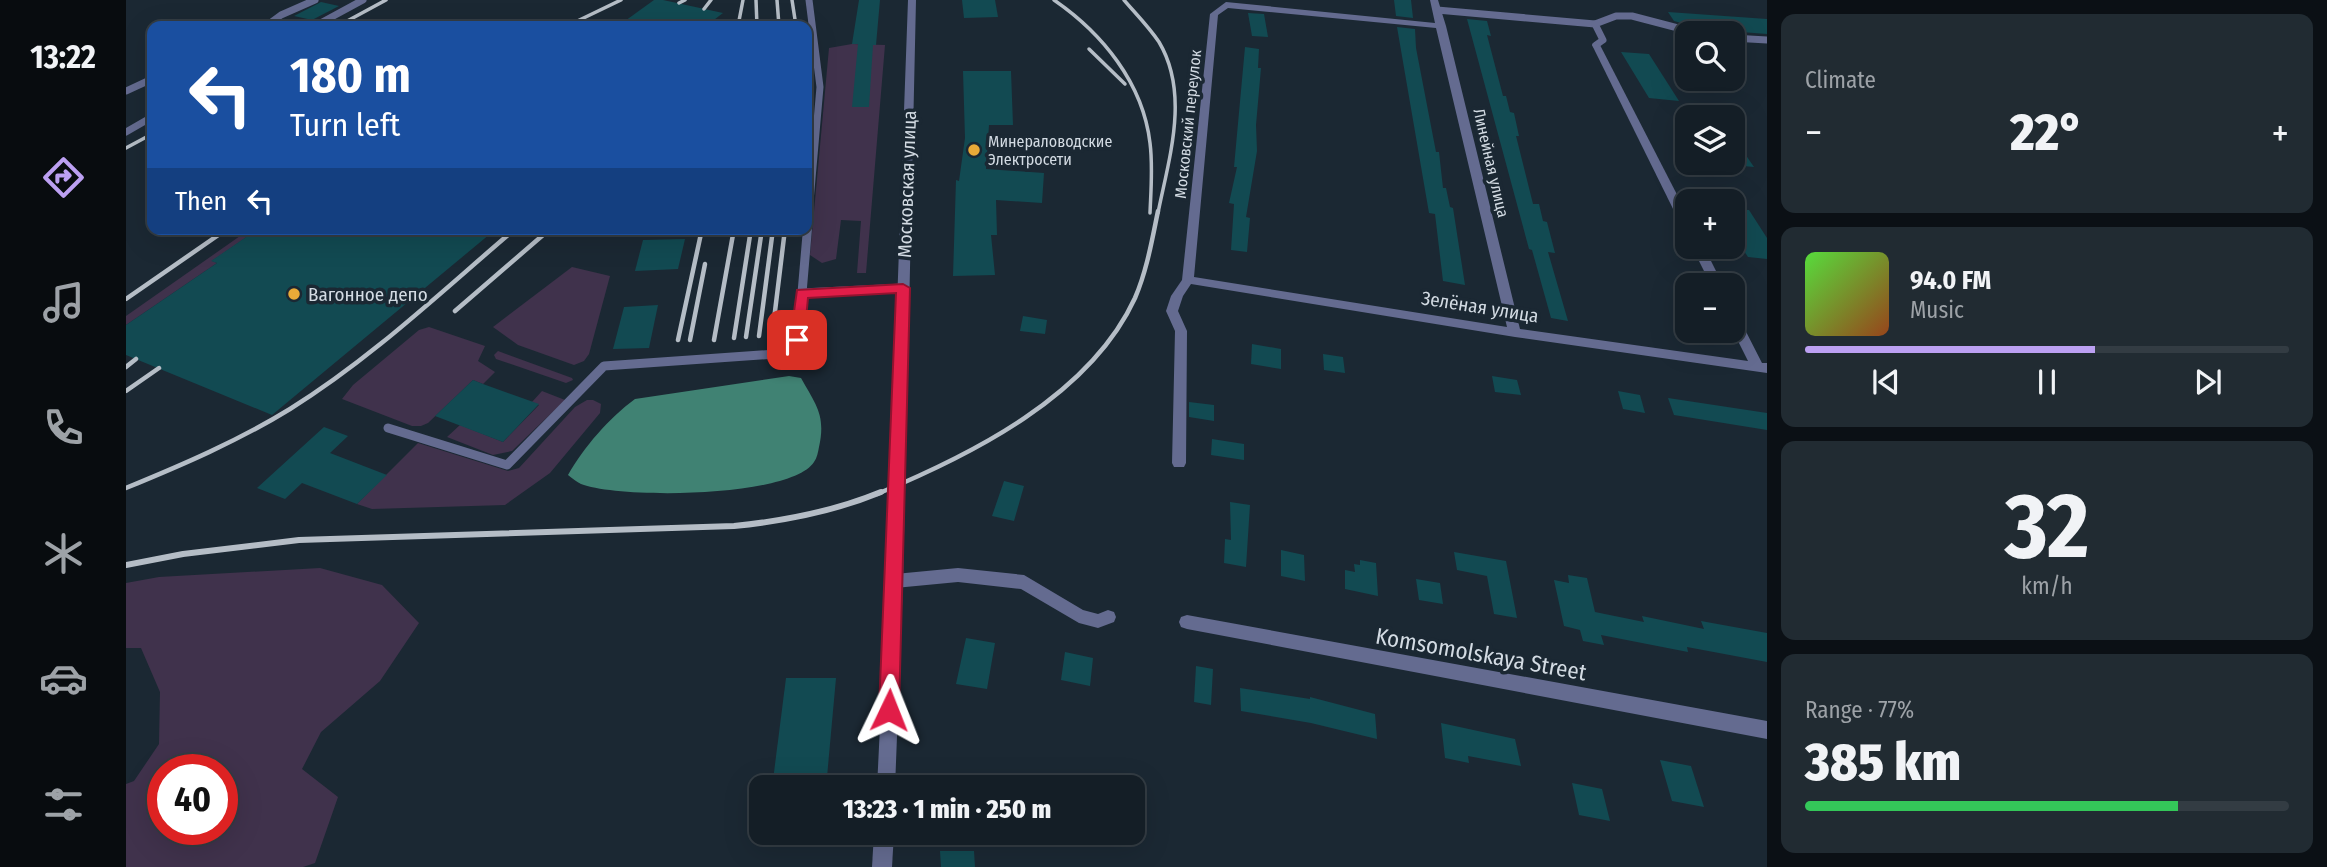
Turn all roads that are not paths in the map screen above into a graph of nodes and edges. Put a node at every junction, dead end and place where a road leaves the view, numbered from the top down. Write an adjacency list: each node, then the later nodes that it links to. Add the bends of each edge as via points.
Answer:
1 (315, 0): 6 (lane)
2 (363, 0): 7 (lane)
3 (809, 0): 8 (lane)
4 (912, 0): 24 (street, Московская улица)
5 (1436, 5): 10 (lane); 11 (street, Линейная улица)
6 (273, 21)
7 (324, 21)
8 (812, 21)
9 (812, 24): 20 (lane, via 820,87)
10 (1595, 24): 12 (lane, via 1632,16); 15 (lane, via 1603,40)
11 (1442, 26): 23 (street, Московский переулок, via 1248,6 1226,5 1214,14); 26 (street, Линейная улица)
12 (1675, 27)
13 (1745, 39): 14 (lane)
14 (1767, 40)
15 (1597, 45): 21 (street)
16 (147, 81): 17 (lane)
17 (126, 91)
18 (147, 120): 19 (lane)
19 (126, 132)
20 (812, 179)
21 (1675, 201)
22 (807, 235): 25 (lane)
23 (1188, 281): 26 (street, Зелёная улица); 30 (street, Московский переулок, via 1172,312 1181,331)
24 (903, 288): 25 (lane); 31 (street, Московская улица)
25 (802, 293): 29 (lane, via 797,340 790,353 604,366 508,465)
26 (1515, 333): 28 (street, Зелёная улица)
27 (1745, 338): 28 (street)
28 (1763, 368)
29 (388, 428)
30 (1180, 463)
31 (895, 581): 32 (street, via 958,575 1024,582 1079,616 1098,621); 35 (street, Московская улица)
32 (1108, 617)
33 (1187, 622): 34 (street, Komsomolskaya Street)
34 (1767, 730)
35 (887, 775)
36 (883, 845): 37 (street)
37 (882, 867)

